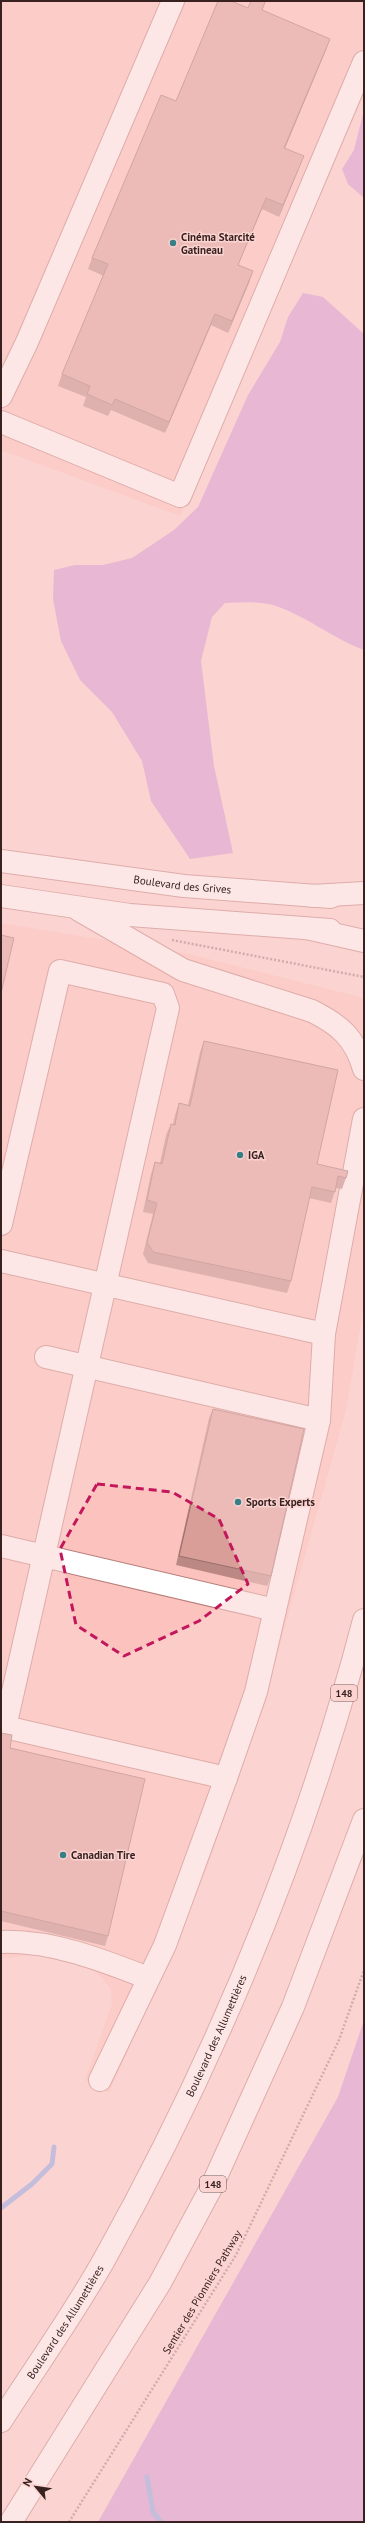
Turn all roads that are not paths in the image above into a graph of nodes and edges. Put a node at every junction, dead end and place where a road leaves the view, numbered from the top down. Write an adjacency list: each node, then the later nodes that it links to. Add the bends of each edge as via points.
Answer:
1 (172, 1): 3 (main road, via 31,335)
2 (364, 62): 4 (main road, via 180,496)
3 (1, 396)
4 (1, 422)
5 (1, 861): 8 (main road, Boulevard des Grives, via 184,886)
6 (364, 893): 8 (main road)
7 (1, 896): 10 (main road)
8 (312, 896): 9 (main road, Boulevard des Grives)
9 (364, 900)
10 (73, 906): 11 (main road, via 194,921); 14 (main road, via 183,970 312,1011 326,1018 350,1037)
11 (311, 929): 12 (main road); 13 (main road)
12 (364, 933)
13 (364, 941)
14 (364, 1069)
15 (364, 1119): 20 (main road)
16 (10, 1148): 17 (main road); 19 (main road, via 60,971 163,994 168,1008)
17 (1, 1224)
18 (1, 1261): 19 (main road)
19 (107, 1283): 20 (main road); 22 (main road)
20 (324, 1334): 23 (main road)
21 (46, 1357): 22 (main road)
22 (88, 1367): 23 (main road); 25 (main road)
23 (319, 1420): 26 (main road)
24 (1, 1546): 25 (main road)
25 (44, 1556): 26 (main road); 28 (main road)
26 (275, 1610): 29 (main road, via 256,1692)
27 (364, 1620): 34 (main road, Boulevard des Allumettières / 148, via 346,1689 296,1843 233,2004 196,2084 102,2262)
28 (3, 1726): 29 (main road)
29 (226, 1778): 32 (main road, via 165,1945)
30 (364, 1820): 35 (main road, 148, via 293,2007 211,2188 160,2283)
31 (1, 1942): 32 (main road, via 19,1942 61,1950 104,1961)
32 (148, 1978): 33 (main road)
33 (100, 2080)
34 (1, 2421)
35 (11, 2522)

